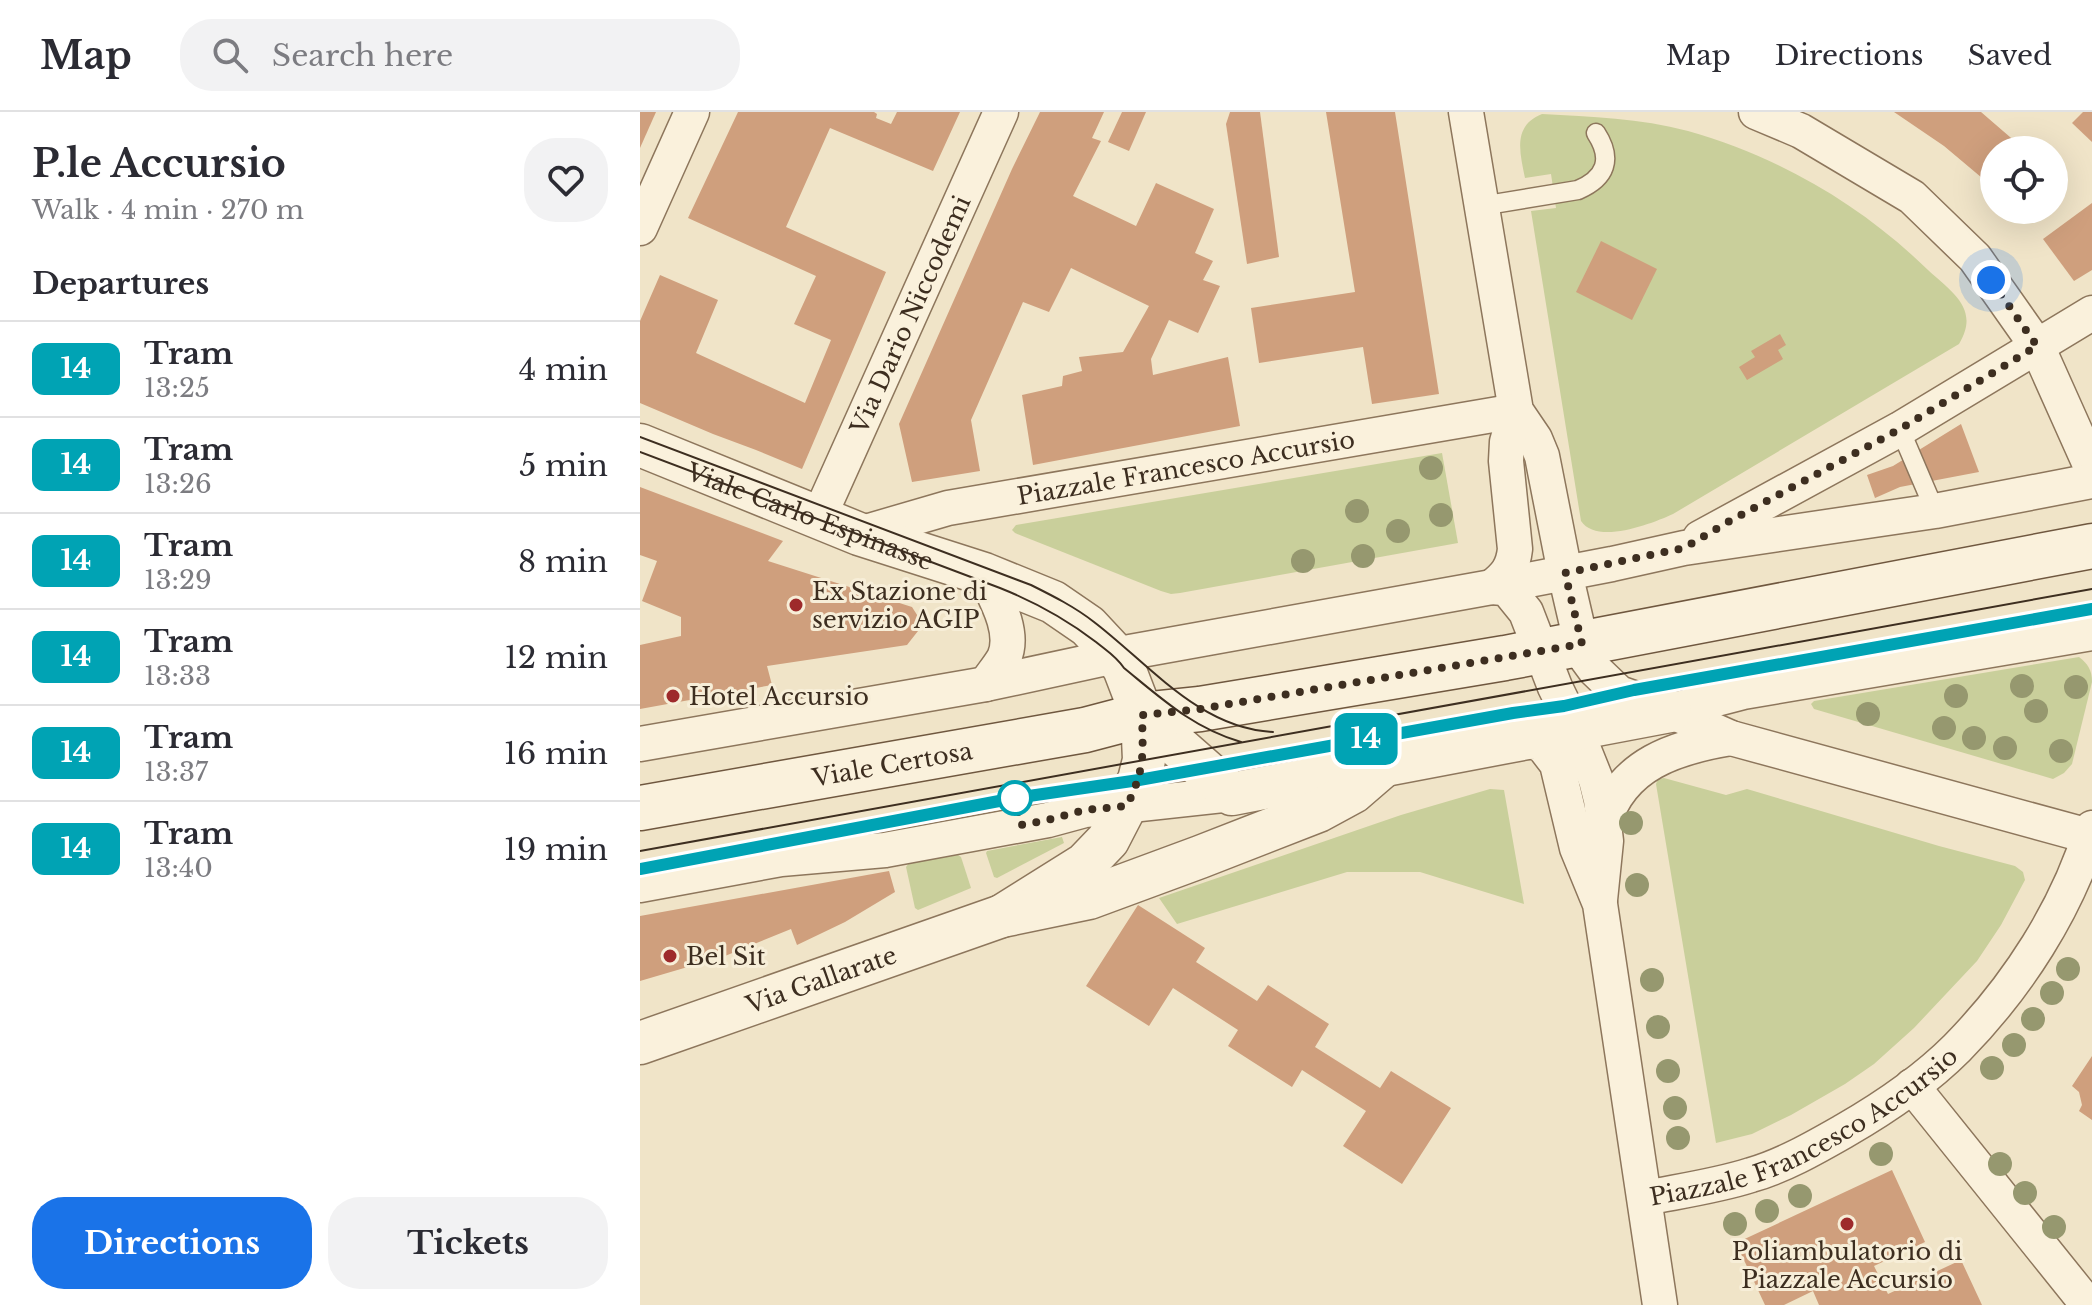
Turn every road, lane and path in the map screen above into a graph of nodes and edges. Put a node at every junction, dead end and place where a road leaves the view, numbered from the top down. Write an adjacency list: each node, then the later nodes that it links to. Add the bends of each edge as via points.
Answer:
1 (692, 112): 8 (street)
2 (1001, 112): 17 (street, Via Dario Niccodemi)
3 (1466, 112): 7 (street, Piazzale Francesco Accursio)
4 (1756, 112): 5 (street)
5 (1805, 122): 10 (street, via 1912,197 1975,258)
6 (1596, 133): 7 (lane, via 1606,159 1592,184)
7 (1481, 206): 11 (street, Piazzale Francesco Accursio)
8 (640, 228)
9 (2092, 313): 10 (street)
10 (2037, 346): 12 (street); 14 (street)
11 (1516, 411): 18 (street, Piazzale Francesco Accursio, via 948,508); 21 (street, Piazzale Francesco Accursio, via 1542,456); 23 (street, Piazzale Francesco Accursio, via 1506,461 1514,559 1508,574)
12 (1900, 429): 16 (lane); 20 (street)
13 (640, 445): 17 (street, Viale Carlo Espinasse)
14 (2092, 469)
15 (2092, 481): 16 (street)
16 (1935, 511): 20 (street)
17 (819, 517): 18 (street, Viale Carlo Espinasse)
18 (859, 534): 22 (street, Viale Carlo Espinasse)
19 (2092, 546): 25 (main road)
20 (1684, 548): 21 (street)
21 (1565, 573): 23 (street); 25 (street, Piazzale Francesco Accursio)
22 (984, 574): 26 (street, Viale Carlo Espinasse, via 1053,602 1088,626); 27 (street, via 1002,610 1007,641 1005,656)
23 (1492, 587): 25 (street, Piazzale Francesco Accursio, via 1509,591); 26 (street)
24 (2092, 633): 28 (street, via 1743,692)
25 (1561, 647): 28 (street, Piazzale Francesco Accursio, via 1584,655 1619,693); 29 (main road); 30 (street, Piazzale Francesco Accursio, via 1559,696)
26 (1116, 656): 27 (street); 29 (street)
27 (986, 684): 33 (street)
28 (1670, 711): 30 (street); 31 (street, Piazzale Francesco Accursio)
29 (1142, 715): 35 (street); 36 (street, via 1144,760); 37 (main road, Viale Certosa, via 1085,730)
30 (1576, 730): 32 (street); 38 (street, Piazzale Francesco Accursio, via 1596,780)
31 (1731, 738): 38 (street, Piazzale Francesco Accursio, via 1695,745 1644,766 1618,791); 39 (street, Piazzale Francesco Accursio)
32 (1517, 741): 34 (street); 41 (street, Piazzale Francesco Accursio, via 1536,742 1552,755 1577,848)
33 (640, 744)
34 (1382, 767): 35 (street); 42 (street, via 1353,792 1318,811 1089,898)
35 (1232, 794): 36 (street)
36 (1127, 806): 40 (street, via 885,850 781,859); 42 (street, via 1108,840 1085,864)
37 (640, 808)
38 (1604, 823): 41 (street, Piazzale Francesco Accursio)
39 (2091, 834): 44 (street, Piazzale Francesco Accursio, via 2045,933 2011,987 1956,1049)
40 (640, 885)
41 (1600, 904): 45 (street, Piazzale Francesco Accursio)
42 (1002, 916): 43 (street, Via Gallarate)
43 (640, 1043)
44 (1912, 1086): 45 (street, Piazzale Francesco Accursio, via 1818,1146 1753,1175); 47 (street)
45 (1645, 1198): 46 (street)
46 (1660, 1305)
47 (2088, 1305)

